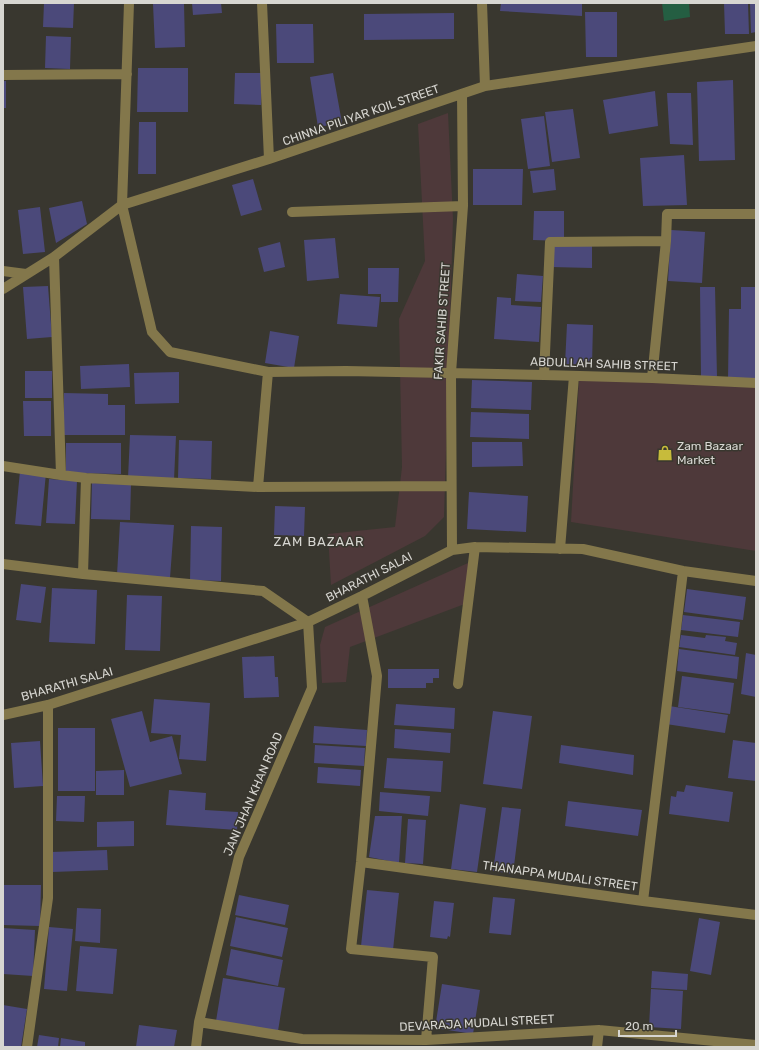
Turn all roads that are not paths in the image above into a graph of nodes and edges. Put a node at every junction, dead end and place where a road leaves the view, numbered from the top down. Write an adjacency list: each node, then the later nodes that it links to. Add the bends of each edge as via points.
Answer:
1 (129, 3): 5 (street, ABDULLAH SAHIB STREET)
2 (262, 3): 9 (street)
3 (482, 3): 7 (street)
4 (756, 46): 7 (street, CHINNA PILIYAR KOIL STREET)
5 (127, 74): 6 (street); 10 (street, ABDULLAH SAHIB STREET)
6 (3, 75)
7 (485, 86): 8 (street, CHINNA PILIYAR KOIL STREET)
8 (462, 94): 9 (street, CHINNA PILIYAR KOIL STREET); 11 (street, FAKIR SAHIB STREET)
9 (269, 159): 10 (street, CHINNA PILIYAR KOIL STREET)
10 (122, 205): 15 (street, CHINNA PILIYAR KOIL STREET); 19 (street, ABDULLAH SAHIB STREET, via 152,332 170,352)
11 (463, 206): 12 (street); 20 (street, FAKIR SAHIB STREET)
12 (292, 212)
13 (756, 214): 14 (street, via 667,214)
14 (666, 242): 21 (street, via 550,242); 23 (street)
15 (54, 257): 17 (street, CHINNA PILIYAR KOIL STREET); 26 (street)
16 (3, 271): 17 (street)
17 (26, 274): 18 (street, CHINNA PILIYAR KOIL STREET)
18 (3, 289)
19 (268, 372): 20 (street, ABDULLAH SAHIB STREET); 29 (street)
20 (451, 373): 21 (street, ABDULLAH SAHIB STREET); 28 (street, FAKIR SAHIB STREET)
21 (544, 375): 22 (street, ABDULLAH SAHIB STREET)
22 (574, 376): 23 (street, ABDULLAH SAHIB STREET); 31 (street)
23 (652, 378): 24 (street, ABDULLAH SAHIB STREET)
24 (756, 384)
25 (3, 466): 26 (street)
26 (61, 475): 27 (street)
27 (86, 478): 29 (street); 35 (street)
28 (451, 486): 29 (street); 32 (street, FAKIR SAHIB STREET)
29 (258, 487)
30 (475, 547): 31 (street, BHARATHI SALAI); 32 (street, BHARATHI SALAI); 39 (street)
31 (560, 549): 34 (street, BHARATHI SALAI, via 583,549)
32 (452, 550): 37 (street, BHARATHI SALAI)
33 (3, 564): 35 (street)
34 (683, 571): 36 (street, BHARATHI SALAI); 43 (street)
35 (83, 574): 38 (street, via 263,591)
36 (756, 581)
37 (362, 596): 38 (street, BHARATHI SALAI); 42 (street, via 377,676)
38 (308, 622): 40 (street, BHARATHI SALAI); 45 (street, JANI JHAN KHAN ROAD, via 312,688 239,857)
39 (458, 684)
40 (48, 706): 41 (street, BHARATHI SALAI); 50 (street, via 48,898)
41 (3, 715)
42 (361, 862): 43 (street, THANAPPA MUDALI STREET); 47 (street, via 351,949 433,957)
43 (643, 901): 44 (street, THANAPPA MUDALI STREET)
44 (756, 915)
45 (199, 1022): 47 (street, DEVARAJA MUDALI STREET, via 302,1039); 51 (street, JANI JHAN KHAN ROAD)
46 (599, 1030): 47 (street, DEVARAJA MUDALI STREET); 48 (street, DEVARAJA MUDALI STREET); 52 (street)
47 (426, 1040)
48 (705, 1044): 49 (street, DEVARAJA MUDALI STREET)
49 (756, 1045)
50 (27, 1047)
51 (196, 1047)
52 (597, 1047)

